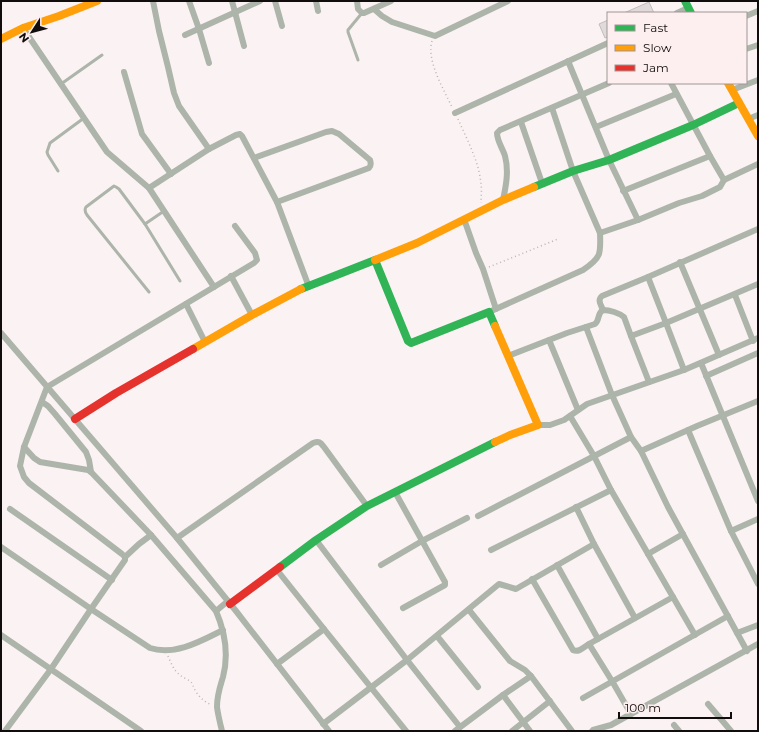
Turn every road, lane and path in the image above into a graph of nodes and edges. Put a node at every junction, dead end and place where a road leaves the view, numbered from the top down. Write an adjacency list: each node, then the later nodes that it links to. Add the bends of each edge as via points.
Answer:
1 (98, 1): 20 (street)
2 (153, 1): 52 (street, via 174,93 179,106)
3 (189, 1): 21 (street)
4 (232, 1): 15 (street)
5 (260, 1): 15 (street)
6 (275, 1): 19 (street)
7 (316, 1): 13 (street)
8 (356, 1): 17 (street)
9 (392, 1): 12 (street)
10 (508, 1): 23 (street)
11 (688, 7): 16 (street)
12 (374, 9): 17 (street); 23 (street, via 392,22)
13 (318, 10)
14 (758, 11): 18 (street)
15 (236, 12): 21 (street); 27 (street)
16 (679, 12)
17 (362, 13): 30 (lane, via 348,30)
18 (747, 16)
19 (282, 26)
20 (23, 28): 24 (street); 36 (street)
21 (199, 29): 22 (street); 32 (street)
22 (185, 35)
23 (436, 36): 44 (path, via 431,44 433,62 438,79)
24 (1, 39)
25 (607, 43): 31 (street)
26 (758, 45): 28 (street)
27 (244, 46)
28 (747, 49)
29 (102, 55): 36 (lane)
30 (358, 60)
31 (568, 61): 40 (street); 44 (street)
32 (209, 63)
33 (124, 72): 59 (street, via 142,134)
34 (758, 80): 35 (street)
35 (747, 82)
36 (61, 84): 46 (street)
37 (607, 84): 40 (street)
38 (671, 84): 41 (street)
39 (730, 86): 42 (street)
40 (582, 94): 43 (street); 50 (street)
41 (676, 94): 49 (street); 50 (street)
42 (739, 103): 47 (street); 49 (street)
43 (552, 108): 48 (street); 58 (street)
44 (455, 113): 67 (path, via 476,159 482,185)
45 (758, 115): 47 (street)
46 (84, 118): 57 (lane, via 50,143 48,155); 62 (street, via 107,152)
47 (748, 119): 51 (street)
48 (521, 122): 61 (street); 64 (street, via 497,133 507,167)
49 (693, 125): 53 (street); 55 (street)
50 (596, 127): 55 (street)
51 (758, 136)
52 (209, 149): 54 (street, via 240,134); 59 (street)
53 (710, 156): 60 (street); 63 (street)
54 (254, 158): 65 (street); 65 (street, via 332,131 370,160 369,168)
55 (609, 160): 58 (street); 63 (street)
56 (758, 164): 60 (street)
57 (58, 171)
58 (574, 171): 61 (street); 73 (street)
59 (171, 174): 62 (street)
60 (724, 180): 69 (street, via 720,187 702,196)
61 (542, 183): 64 (street)
62 (149, 188): 66 (street)
63 (624, 191): 69 (street)
64 (503, 200): 67 (street)
65 (277, 202): 83 (street)
66 (164, 211): 70 (lane); 82 (street)
67 (480, 211): 68 (street)
68 (464, 219): 75 (street, via 417,243); 77 (street)
69 (638, 220): 73 (street)
70 (145, 224): 80 (lane); 84 (lane, via 116,186 85,209 87,215)
71 (235, 226): 78 (street, via 255,253 257,260)
72 (758, 229): 76 (street)
73 (600, 233): 88 (street, via 601,248 593,263 583,270)
74 (558, 239): 77 (path)
75 (375, 260): 83 (street); 88 (street, via 411,343)
76 (680, 262): 79 (street); 87 (street)
77 (483, 269): 88 (street)
78 (231, 276): 82 (street); 90 (street)
79 (648, 277): 89 (street, via 602,296 599,300); 91 (street)
80 (180, 281)
81 (758, 284): 85 (street)
82 (214, 287): 86 (street)
83 (309, 287): 90 (street)
84 (149, 292)
85 (734, 295): 87 (street); 96 (street)
86 (186, 304): 97 (street); 105 (street)
87 (700, 308): 91 (street); 99 (street)
88 (492, 310): 100 (street)
89 (603, 310): 92 (street, via 597,324); 94 (street, via 622,315)
90 (252, 316): 97 (street)
91 (666, 323): 94 (street); 102 (street)
92 (586, 327): 95 (street); 106 (street)
93 (1, 334): 105 (street)
94 (631, 336): 104 (street)
95 (549, 340): 100 (street); 109 (street)
96 (755, 340): 99 (street)
97 (205, 342): 112 (street)
98 (758, 353): 103 (street)
99 (719, 355): 101 (street)
100 (508, 356): 113 (street)
101 (701, 363): 102 (street); 103 (street)
102 (684, 370): 104 (street)
103 (706, 376): 110 (street)
104 (649, 382): 106 (street)
105 (47, 387): 108 (street); 112 (street)
106 (612, 395): 109 (street); 115 (street)
107 (758, 401): 110 (street)
108 (42, 402): 116 (street); 119 (street, via 86,452)
109 (578, 410): 111 (street)
110 (723, 415): 114 (street); 122 (street)
111 (570, 416): 113 (street, via 550,425); 118 (street)
112 (75, 419): 132 (street)
113 (538, 425): 121 (street, via 510,435)
114 (688, 430): 117 (street); 129 (street)
115 (631, 437): 117 (street); 118 (street)
116 (24, 448): 119 (street, via 40,462); 139 (street, via 20,466 28,483)
117 (641, 451): 130 (street)
118 (594, 456): 120 (street); 126 (street)
119 (91, 472): 131 (street)
120 (611, 490): 124 (street); 138 (street)
121 (395, 492): 123 (street); 134 (street)
122 (758, 501)
123 (367, 506): 132 (street, via 321,443 313,442); 133 (street)
124 (576, 507): 135 (street); 137 (street)
125 (10, 509): 145 (street)
126 (478, 516)
127 (467, 518): 134 (street)
128 (758, 519): 129 (street)
129 (731, 531): 143 (street)
130 (683, 534): 138 (street); 153 (street)
131 (151, 535): 139 (street); 152 (street)
132 (177, 538): 148 (street)
133 (316, 540): 142 (street); 167 (street)
134 (422, 541): 140 (street); 149 (street, via 445,583)
135 (594, 544): 141 (street); 154 (street)
136 (1, 547): 150 (street)
137 (491, 550)
138 (648, 554): 147 (street)
139 (125, 557): 145 (street)
140 (381, 565)
141 (557, 565): 144 (street); 162 (street)
142 (277, 570): 148 (street); 156 (street)
143 (755, 570): 146 (street)
144 (532, 579): 151 (street, via 516,589 499,584); 163 (street, via 573,650 578,651)
145 (112, 580): 150 (street)
146 (758, 584)
147 (673, 596): 154 (street); 160 (street)
148 (229, 603): 152 (street); 168 (street)
149 (403, 608)
150 (91, 609): 165 (street, via 150,648); 169 (street)
151 (469, 610): 161 (street); 170 (street, via 510,661)
152 (216, 611): 157 (street)
153 (728, 616): 158 (street); 160 (street)
154 (635, 618): 162 (street)
155 (758, 624): 158 (street)
156 (324, 629): 168 (street); 173 (street)
157 (223, 630): 165 (street, via 185,647); 178 (street, via 227,657)
158 (737, 634): 166 (street)
159 (1, 635): 169 (street)
160 (695, 635): 171 (street)
161 (437, 636): 167 (street); 172 (street)
162 (598, 639): 163 (street)
163 (589, 644): 171 (street)
164 (758, 644): 166 (street)
165 (164, 650): 178 (path, via 174,668 190,681 204,702)
166 (747, 651): 179 (street)
167 (407, 660): 173 (street); 183 (street)
168 (277, 664): 181 (street)
169 (51, 669): 184 (street); 185 (street)
170 (531, 676): 174 (street); 176 (street)
171 (612, 681): 175 (street); 179 (street)
172 (478, 687)
173 (371, 688): 181 (street); 188 (street)
174 (503, 695): 180 (street); 183 (street)
175 (583, 698)
176 (550, 701): 180 (street); 191 (street)
177 (708, 704): 194 (street)
178 (217, 706): 186 (street)
179 (630, 714): 192 (street, via 611,725)
180 (524, 722): 189 (street); 190 (street)
181 (323, 724): 187 (street)
182 (674, 725): 193 (street)
183 (458, 729)
184 (8, 730)
185 (140, 731)
186 (222, 731)
187 (329, 731)
188 (406, 731)
189 (512, 731)
190 (530, 731)
191 (572, 731)
192 (592, 731)
193 (679, 731)
194 (731, 731)

